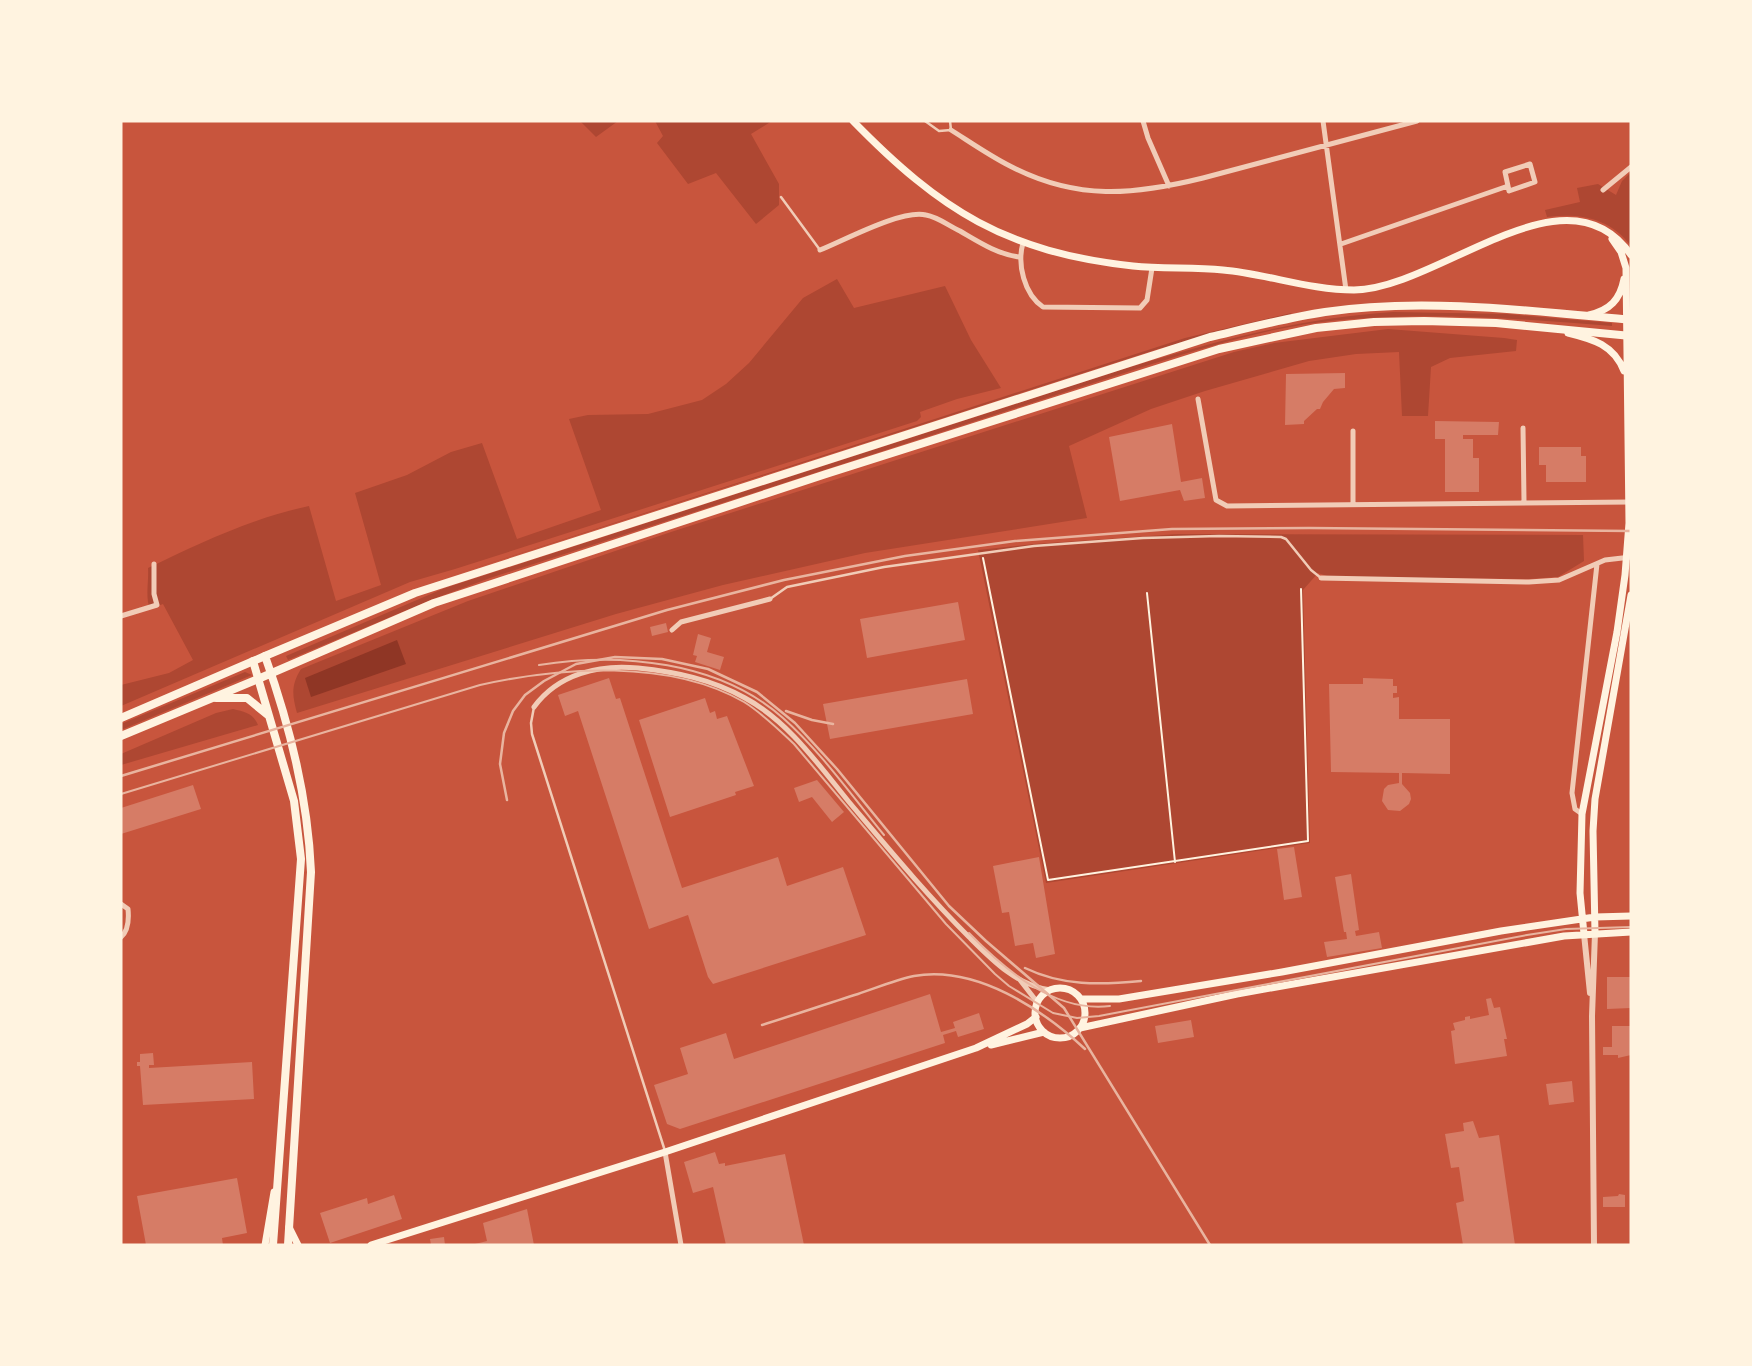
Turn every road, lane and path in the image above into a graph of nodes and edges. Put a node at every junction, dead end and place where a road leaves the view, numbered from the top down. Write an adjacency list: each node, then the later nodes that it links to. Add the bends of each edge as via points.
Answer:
1 (853, 121): 15 (main road, via 935,194 981,224)
2 (925, 121): 7 (lane, via 940,131)
3 (950, 121): 7 (lane)
4 (1143, 121): 10 (street)
5 (1323, 121): 8 (street)
6 (1416, 121): 8 (street)
7 (951, 130): 10 (street, via 1010,166 1052,184 1103,193)
8 (1327, 144): 10 (street); 16 (street)
9 (1631, 167): 12 (street)
10 (1169, 186)
11 (1508, 186): 11 (street, via 1505,172 1530,164 1535,182 1509,191); 16 (street)
12 (1604, 190)
13 (781, 197): 17 (lane)
14 (1606, 230): 18 (main road); 21 (main road); 22 (main road, via 1580,220 1536,223 1404,281)
15 (1023, 243): 19 (street); 20 (main road)
16 (1341, 244): 22 (street)
17 (820, 250): 19 (street, via 901,216 918,214 929,215 997,252)
18 (1631, 255)
19 (1019, 257): 20 (street, via 1034,300 1043,307 1139,308 1147,300)
20 (1152, 268): 22 (main road, via 1223,270)
21 (1626, 268): 23 (main road, via 1615,303 1602,312); 24 (main road)
22 (1346, 290)
23 (1581, 316): 24 (main road); 45 (main road, via 1497,309 1371,308 1279,320 1209,337 415,593)
24 (1629, 320): 26 (main road)
25 (1557, 330): 26 (main road); 27 (main road, via 1601,342 1617,356); 47 (main road, via 1496,323 1374,322 1316,328 1219,349 434,603)
26 (1629, 336): 27 (main road)
27 (1626, 378): 54 (main road, via 1629,482 1625,575)
28 (1198, 399): 33 (street, via 1216,500 1227,506)
29 (1523, 428): 31 (street)
30 (1353, 432): 33 (street)
31 (1524, 501): 32 (street); 33 (street)
32 (1631, 502)
33 (1353, 504)
34 (982, 553): 38 (lane, via 1111,540 1276,536 1286,539); 42 (lane, via 787,587); 55 (path, via 1048,880)
35 (1631, 557): 37 (street)
36 (153, 564): 43 (street, via 157,605)
37 (1597, 564): 38 (street, via 1559,580 1529,582); 54 (street, via 1572,793 1575,809)
38 (1321, 578)
39 (1301, 589): 55 (path, via 1307,841)
40 (1147, 593): 55 (path)
41 (1631, 595): 58 (main road, via 1599,771 1593,831)
42 (770, 599): 44 (street, via 681,622)
43 (121, 616)
44 (672, 630)
45 (265, 656): 46 (main road); 47 (main road)
46 (253, 662): 48 (main road); 52 (main road)
47 (271, 673): 48 (main road); 75 (main road, via 305,797 311,872)
48 (258, 678): 49 (main road); 51 (main road)
49 (214, 698): 51 (main road, via 247,698); 53 (main road)
50 (534, 706): 64 (street, via 559,683 615,667 708,680 746,698 798,740 952,920); 73 (lane, via 532,734)
51 (269, 716): 74 (main road, via 296,812 301,859)
52 (121, 719)
53 (121, 736)
54 (1582, 814): 59 (main road)
55 (1175, 863)
56 (121, 904): 63 (street, via 129,916)
57 (1631, 916): 58 (main road)
58 (1595, 917): 59 (main road); 61 (main road)
59 (1582, 919): 62 (main road); 66 (main road, via 1119,999)
60 (1631, 932): 61 (main road)
61 (1595, 933): 62 (main road); 68 (street)
62 (1584, 934): 68 (street); 70 (main road, via 1237,995)
63 (121, 937)
64 (1020, 981): 65 (street); 67 (street)
65 (1051, 990): 66 (main road, via 1066,989); 67 (main road)
66 (1080, 999): 70 (main road, via 1085,1018)
67 (1037, 1006): 69 (main road)
68 (1592, 1016): 82 (street)
69 (1036, 1017): 71 (main road); 72 (main road)
70 (1080, 1028): 71 (main road, via 1062,1038)
71 (1044, 1032): 72 (main road)
72 (976, 1048): 73 (main road)
73 (665, 1152): 80 (main road); 81 (street)
74 (278, 1167): 76 (main road); 77 (main road)
75 (289, 1226): 78 (main road); 79 (main road)
76 (265, 1245)
77 (273, 1245)
78 (288, 1245)
79 (298, 1245)
80 (371, 1245)
81 (681, 1245)
82 (1594, 1245)

